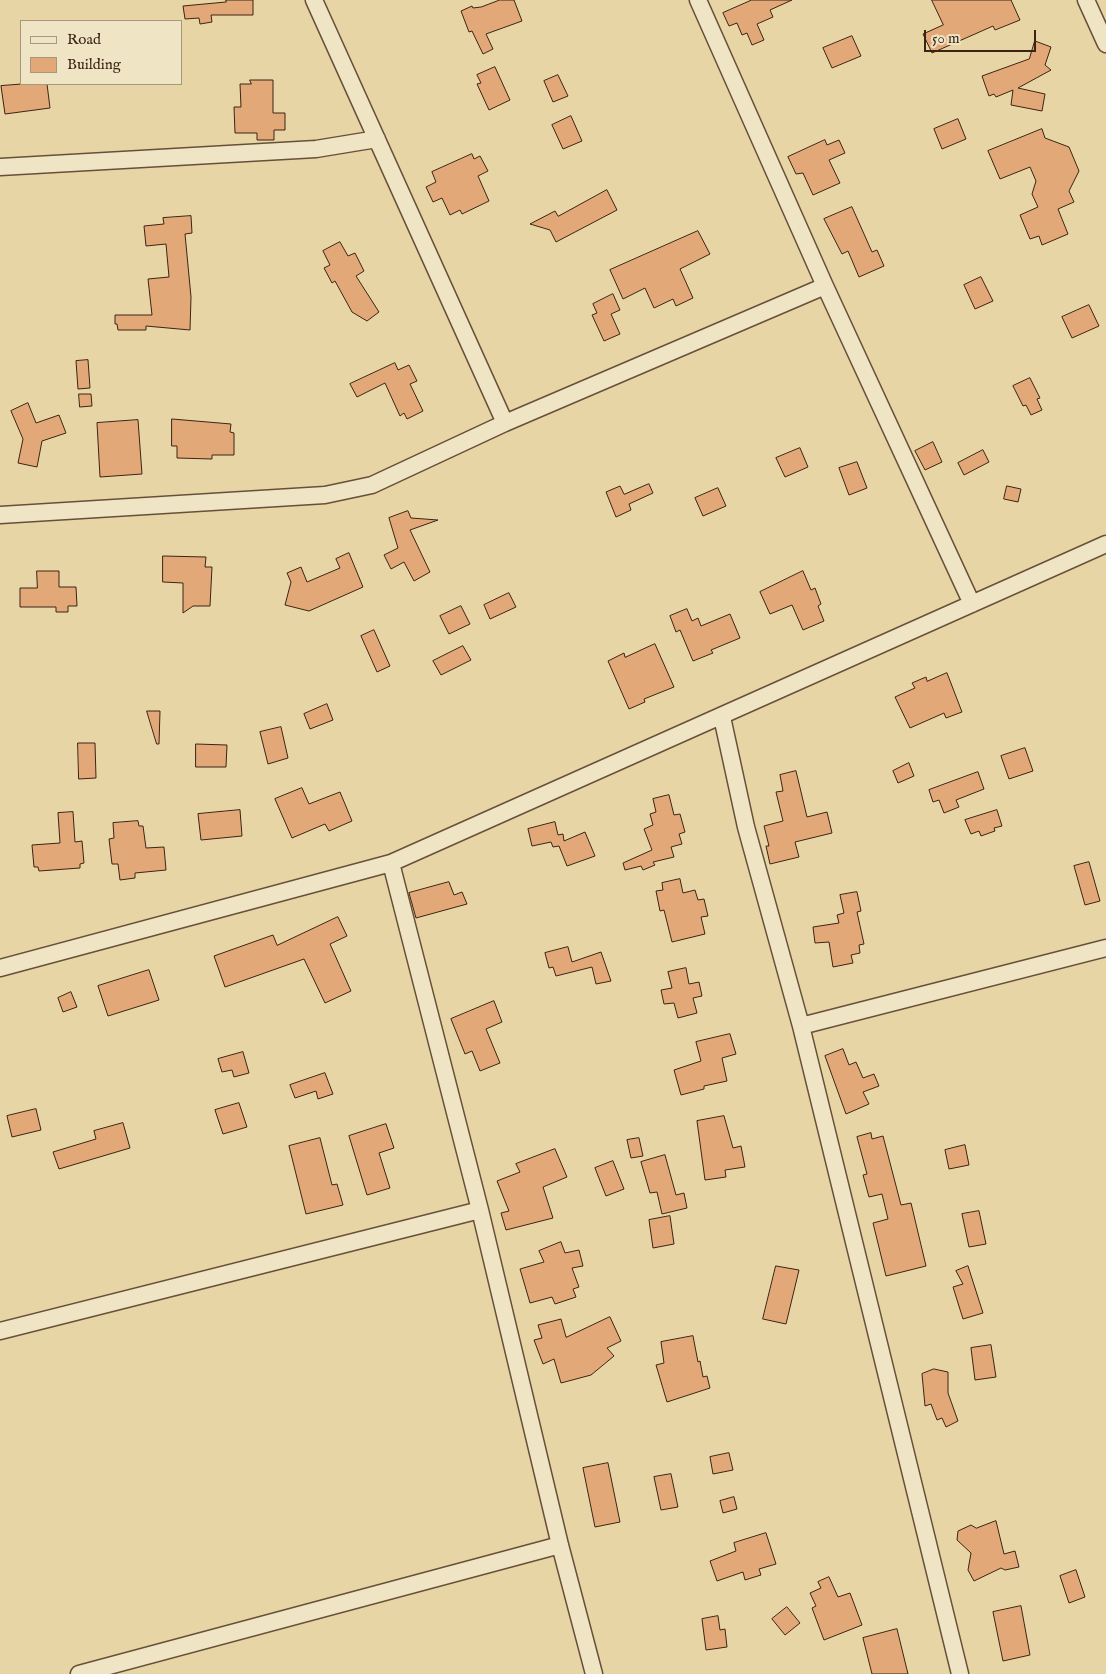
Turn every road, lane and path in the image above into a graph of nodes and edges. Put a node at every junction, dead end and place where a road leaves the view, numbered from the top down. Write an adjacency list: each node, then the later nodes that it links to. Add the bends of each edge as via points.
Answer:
1 (314, 0): 5 (street)
2 (698, 0): 7 (street)
3 (1086, 0): 4 (street)
4 (1106, 44)
5 (377, 139): 6 (street, via 316,148); 8 (street)
6 (0, 168)
7 (825, 286): 8 (street); 11 (street)
8 (505, 423): 9 (street, via 372,485 325,495)
9 (0, 515)
10 (1106, 544): 11 (street)
11 (972, 604): 12 (street)
12 (722, 717): 13 (street); 16 (street, via 746,827)
13 (391, 863): 15 (street); 17 (street)
14 (1106, 948): 16 (street)
15 (0, 968)
16 (801, 1026): 22 (street)
17 (480, 1210): 18 (street); 19 (street)
18 (0, 1331)
19 (560, 1545): 20 (street); 21 (street)
20 (80, 1674)
21 (594, 1674)
22 (960, 1674)

